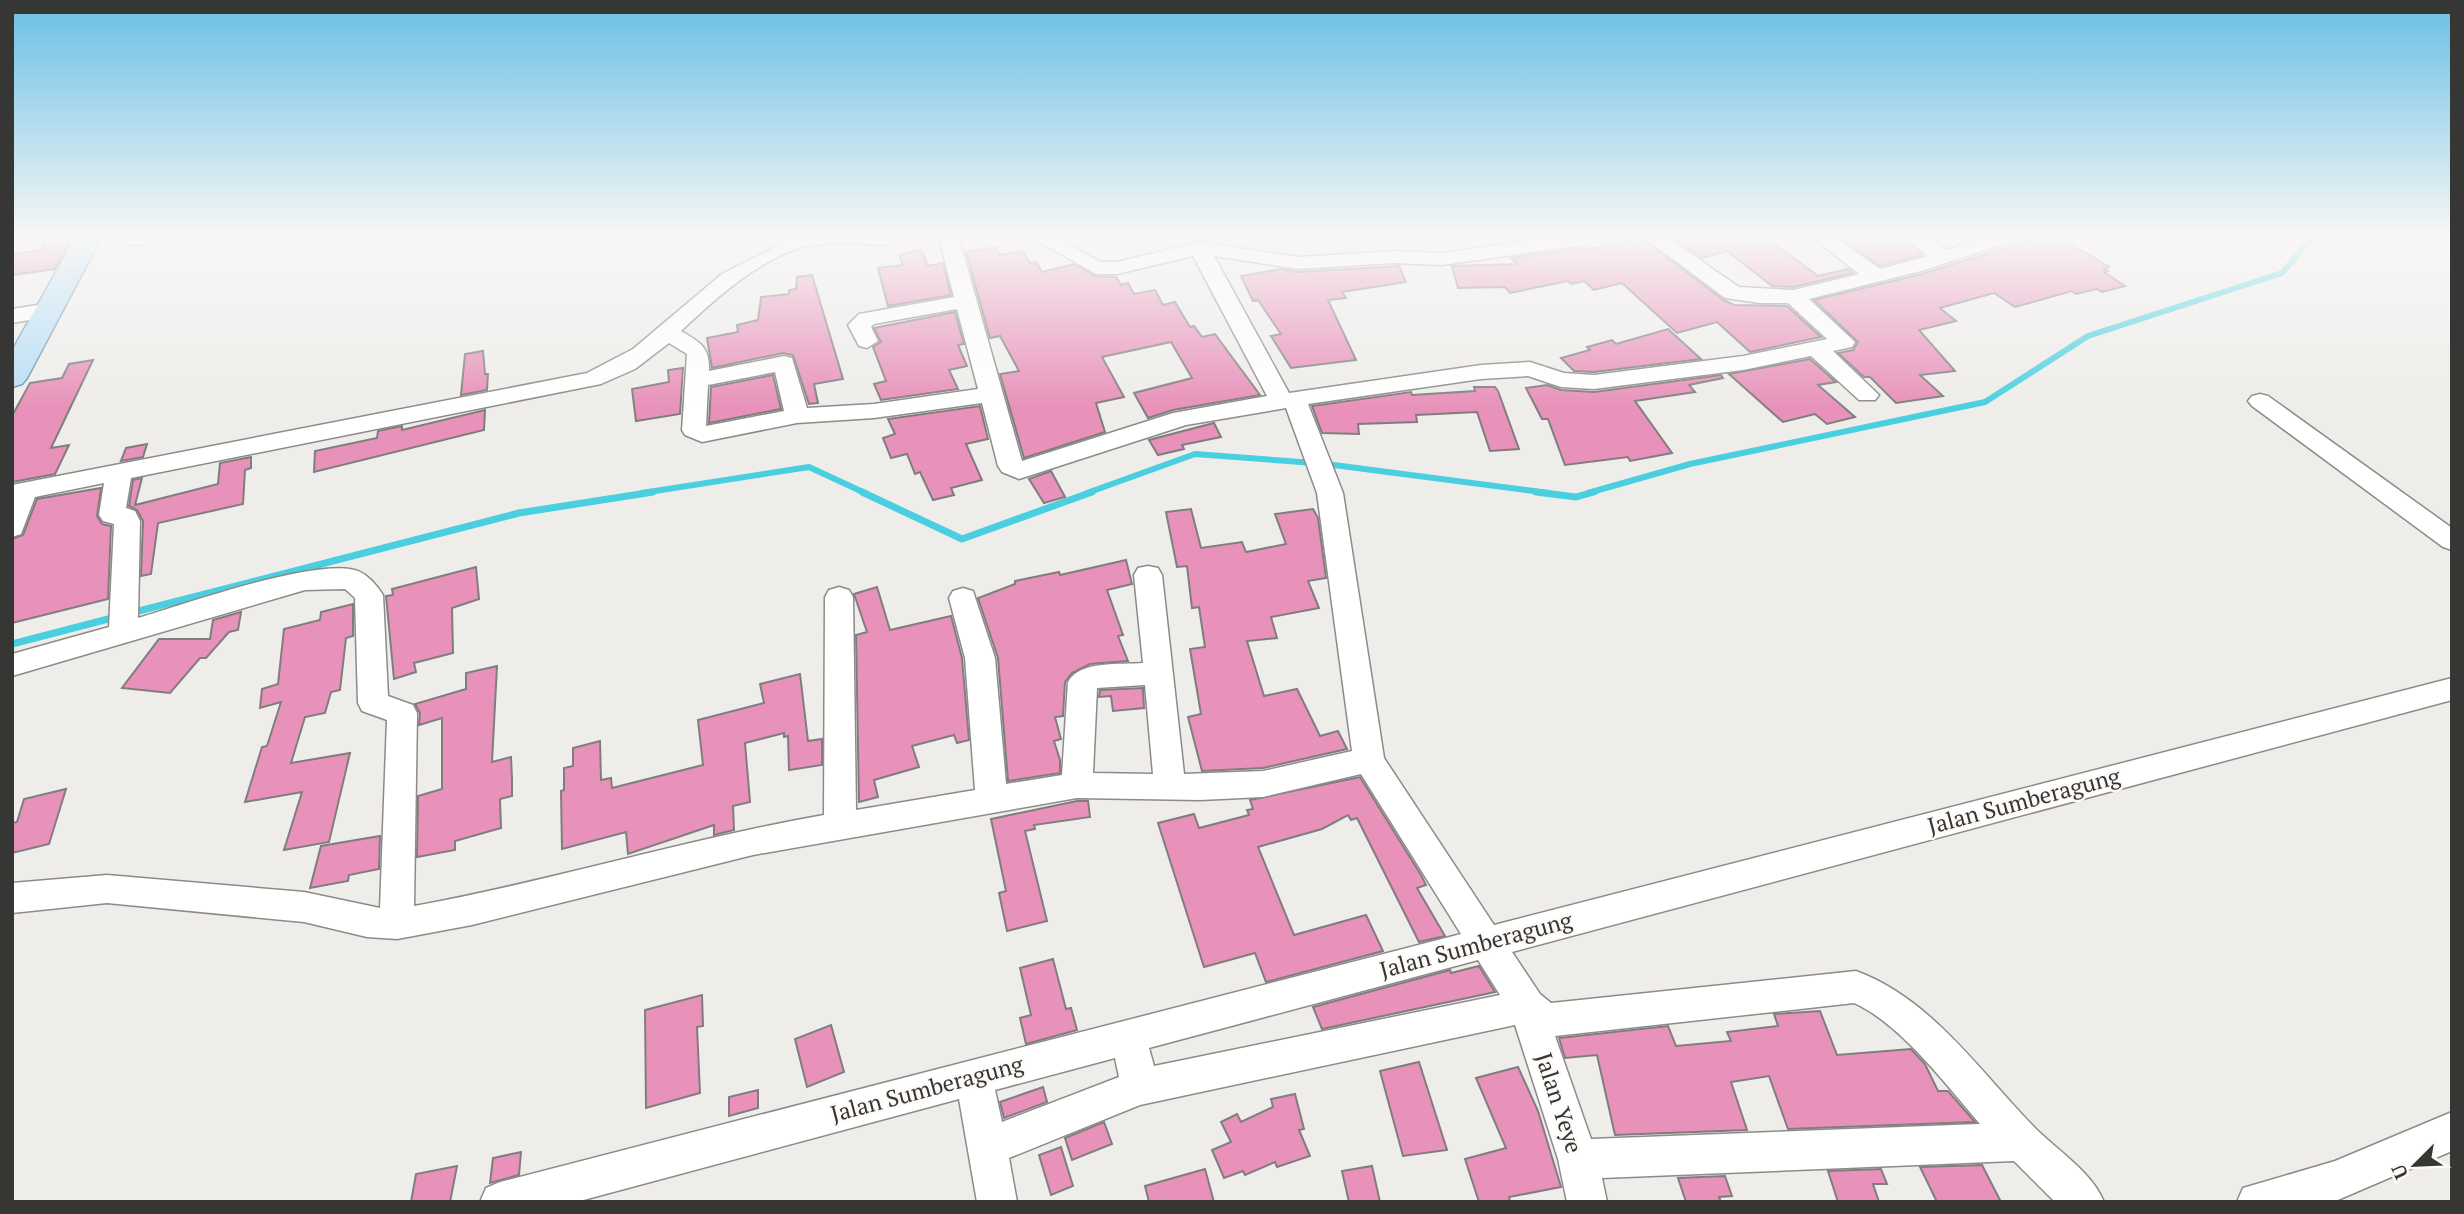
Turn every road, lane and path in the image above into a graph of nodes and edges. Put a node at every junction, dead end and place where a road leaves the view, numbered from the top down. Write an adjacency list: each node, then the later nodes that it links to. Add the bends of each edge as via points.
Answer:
1 (58, 295): 9 (main road)
2 (709, 295): 11 (street)
3 (965, 295): 8 (street)
4 (1226, 295): 18 (street)
5 (1744, 295): 7 (street)
6 (1799, 295): 7 (street)
7 (1793, 296): 13 (street, via 1844,342)
8 (967, 301): 12 (street, via 862,321 859,324); 16 (street)
9 (50, 310): 10 (street); 14 (main road)
10 (12, 316)
11 (675, 337): 15 (street, via 698,354); 21 (street, via 593,379)
12 (867, 341)
13 (1817, 349): 17 (street); 18 (street, via 1594,382 1562,380 1539,370 1480,372)
14 (12, 378)
15 (697, 380): 20 (street, via 784,363); 20 (street, via 697,433)
16 (993, 394): 18 (street, via 1011,466 1019,471 1182,418); 20 (street, via 874,411)
17 (1867, 395)
18 (1288, 400): 32 (street, via 1330,493)
19 (2260, 401): 24 (street)
20 (797, 416)
21 (119, 472): 22 (street); 28 (street, via 112,515 127,521)
22 (18, 492): 23 (street)
23 (12, 528)
24 (2452, 541)
25 (1149, 575): 30 (street)
26 (839, 597): 36 (street)
27 (963, 598): 35 (street, via 980,658)
28 (124, 621): 29 (street); 38 (street, via 305,580 351,579 369,595 373,703 402,713)
29 (12, 665)
30 (1158, 673): 33 (street, via 1083,682); 34 (street)
31 (2452, 689): 39 (street, Jalan Sumberagung)
32 (1369, 760): 34 (street, via 1263,784); 39 (street, Jalan Yeye)
33 (1077, 785): 34 (street); 35 (street)
34 (1170, 786)
35 (992, 800): 36 (street)
36 (840, 827): 38 (street, via 699,852 472,910)
37 (12, 898): 38 (street, via 107,889 304,906 367,922)
38 (397, 924)
39 (1488, 942): 40 (street, Jalan Yeye); 41 (street, Jalan Sumberagung)
40 (1527, 1006): 43 (street); 46 (street, via 1546,1020 1867,989 1934,1048); 47 (street, Jalan Yeye)
41 (1128, 1036): 42 (street, Jalan Sumberagung); 43 (street)
42 (976, 1085): 45 (street); 48 (street, Jalan Sumberagung)
43 (1140, 1087): 45 (street)
44 (2452, 1131): 52 (street, via 2336,1181)
45 (987, 1141): 49 (street)
46 (2022, 1142): 47 (street); 51 (street)
47 (1577, 1159): 50 (street, Jalan Yeye)
48 (504, 1201)
49 (998, 1202)
50 (1587, 1202)
51 (2084, 1202)
52 (2258, 1202)

